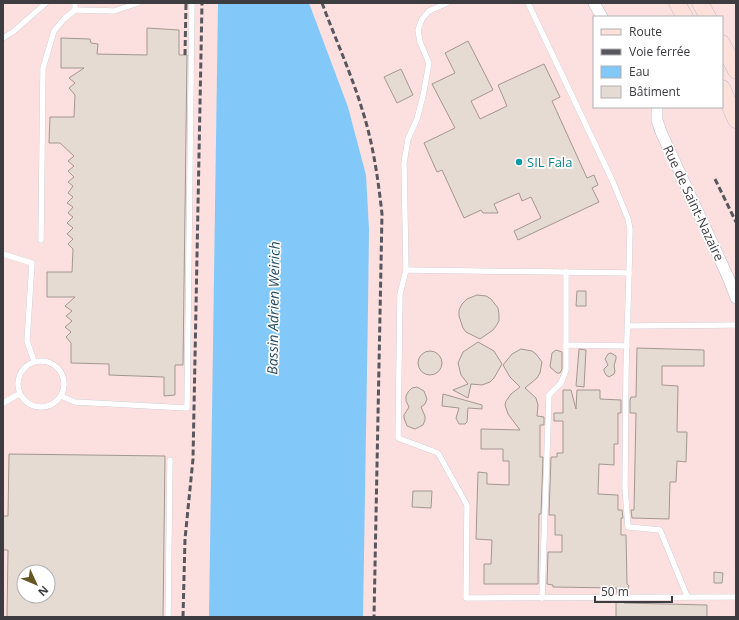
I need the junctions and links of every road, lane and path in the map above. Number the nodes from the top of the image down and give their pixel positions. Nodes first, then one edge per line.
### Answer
1 (46, 3) edge
2 (75, 3) edge
3 (138, 3) edge
4 (192, 3) edge
5 (447, 3) edge
6 (528, 3) edge
7 (594, 3) edge
8 (677, 3) edge
9 (700, 3) edge
10 (75, 10) junction
11 (601, 16) edge
12 (684, 16) edge
13 (707, 16) edge
14 (3, 38) edge
15 (723, 45) edge
16 (731, 62) edge
17 (724, 95) edge
18 (657, 108) edge
19 (736, 120) edge
20 (40, 240) dead end
21 (3, 254) edge
22 (406, 270) junction
23 (566, 272) junction
24 (629, 273) junction
25 (736, 298) edge
26 (736, 325) edge
27 (628, 326) junction
28 (566, 345) junction
29 (627, 346) junction
30 (34, 361) junction
31 (19, 394) junction
32 (61, 396) junction
33 (3, 403) edge
34 (170, 460) dead end
35 (688, 596) junction
36 (736, 597) edge
37 (542, 598) junction
38 (168, 617) edge

1 - 14 lane
2 - 10 lane
3 - 10 lane
4 - 32 lane
5 - 22 lane
6 - 24 lane
7 - 11 street
8 - 12 main road
9 - 13 main road
10 - 20 lane
15 - 16 main road
17 - 19 main road
18 - 25 street, Rue de Saint-Nazaire
21 - 30 lane
22 - 23 lane
22 - 37 lane
23 - 24 lane
23 - 28 lane
24 - 27 lane
26 - 27 lane
27 - 29 lane
28 - 29 lane
28 - 37 lane
29 - 35 lane
30 - 31 lane
30 - 32 lane
31 - 32 lane
31 - 33 lane
34 - 38 lane
35 - 36 lane
35 - 37 lane

